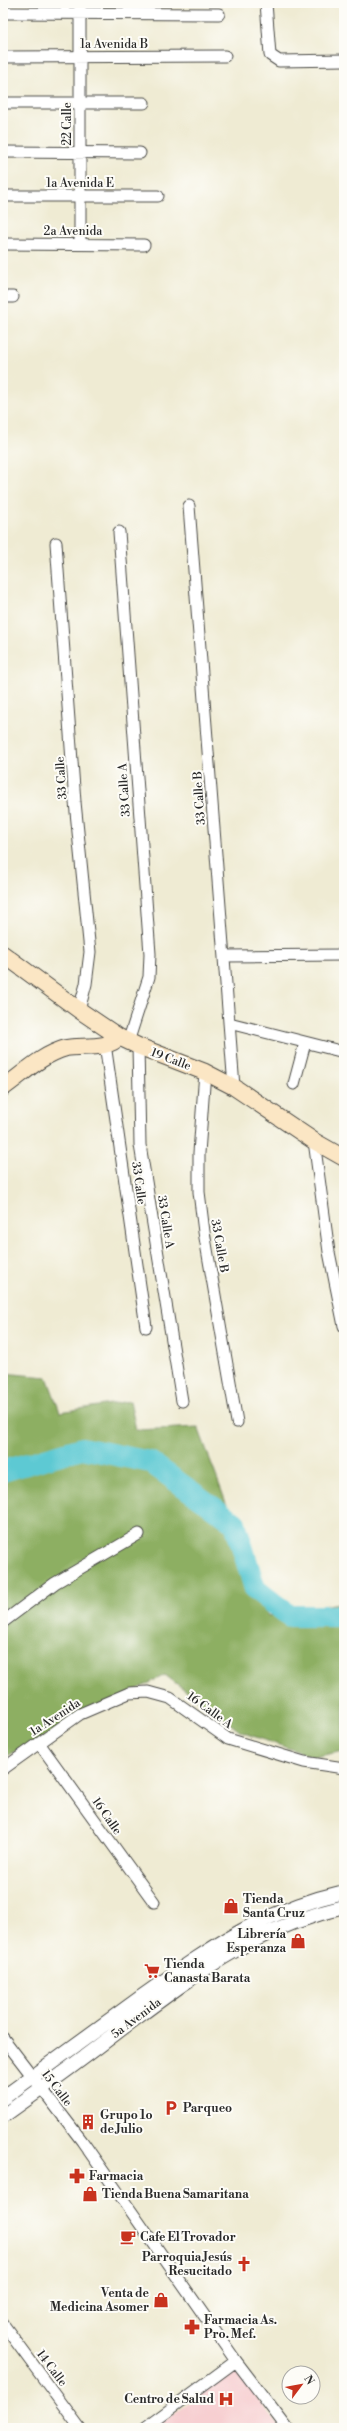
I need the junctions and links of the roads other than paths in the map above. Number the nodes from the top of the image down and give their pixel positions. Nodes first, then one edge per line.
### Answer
1 (266, 3) edge
2 (80, 8) edge
3 (3, 13) edge
4 (219, 14) dead end
5 (225, 56) dead end
6 (81, 57) junction
7 (3, 58) edge
8 (344, 60) edge
9 (3, 103) edge
10 (80, 103) junction
11 (144, 103) dead end
12 (3, 152) edge
13 (80, 152) junction
14 (140, 153) dead end
15 (3, 196) edge
16 (80, 196) junction
17 (158, 196) dead end
18 (3, 244) edge
19 (80, 244) junction
20 (144, 245) dead end
21 (189, 506) dead end
22 (119, 532) dead end
23 (56, 543) dead end
24 (3, 954) edge
25 (344, 955) edge
26 (224, 956) junction
27 (79, 1010) junction
28 (229, 1023) junction
29 (128, 1042) junction
30 (305, 1043) junction
31 (105, 1044) junction
32 (344, 1052) edge
33 (205, 1072) junction
34 (294, 1084) dead end
35 (234, 1087) junction
36 (3, 1088) edge
37 (314, 1141) junction
38 (344, 1158) edge
39 (344, 1326) edge
40 (146, 1327) dead end
41 (182, 1401) dead end
42 (237, 1422) dead end
43 (139, 1534) dead end
44 (3, 1622) edge
45 (148, 1692) joint
46 (39, 1743) junction
47 (344, 1768) edge
48 (3, 1769) edge
49 (344, 1892) edge
50 (154, 1902) dead end
51 (344, 1907) edge
52 (3, 2038) edge
53 (32, 2077) junction
54 (41, 2089) junction
55 (3, 2098) edge
56 (3, 2116) edge
57 (3, 2324) edge
58 (236, 2361) junction
59 (80, 2428) edge
60 (145, 2428) edge
61 (287, 2428) edge

1 - 8 street
2 - 3 street
2 - 4 street
2 - 6 street, 22 Calle
5 - 6 street, 1a Avenida B
6 - 7 street, 1a Avenida B
6 - 10 street, 22 Calle
9 - 10 street
10 - 11 street
10 - 13 street, 22 Calle
12 - 13 street
13 - 14 street
13 - 16 street, 22 Calle
15 - 16 street, 1a Avenida E
16 - 17 street, 1a Avenida E
16 - 19 street, 22 Calle
18 - 19 street, 2a Avenida
19 - 20 street, 2a Avenida
21 - 26 street, 33 Calle B
22 - 29 street, 33 Calle A
23 - 27 street, 33 Calle
24 - 27 main road, 19 Calle
25 - 26 street
26 - 28 street, 33 Calle B
27 - 29 main road, 19 Calle
28 - 30 street
28 - 35 street, 33 Calle B
29 - 31 main road
29 - 33 main road, 19 Calle
29 - 41 street, 33 Calle A
30 - 32 street
30 - 34 street
31 - 36 main road
31 - 40 street, 33 Calle
33 - 35 main road, 19 Calle
33 - 42 street, 33 Calle B
35 - 37 main road, 19 Calle
37 - 38 main road, 19 Calle
37 - 39 street
43 - 44 street
45 - 46 street, 1a Avenida
45 - 47 street, 16 Calle A
46 - 48 street, 1a Avenida
46 - 50 street, 16 Calle
49 - 53 street, 5a Avenida
51 - 54 street, 5a Avenida
52 - 53 street, 15 Calle
53 - 54 street, 15 Calle
53 - 55 street, 5a Avenida
54 - 56 street, 5a Avenida
54 - 58 street, 15 Calle
57 - 59 street, 14 Calle
58 - 60 street
58 - 61 street, 15 Calle

